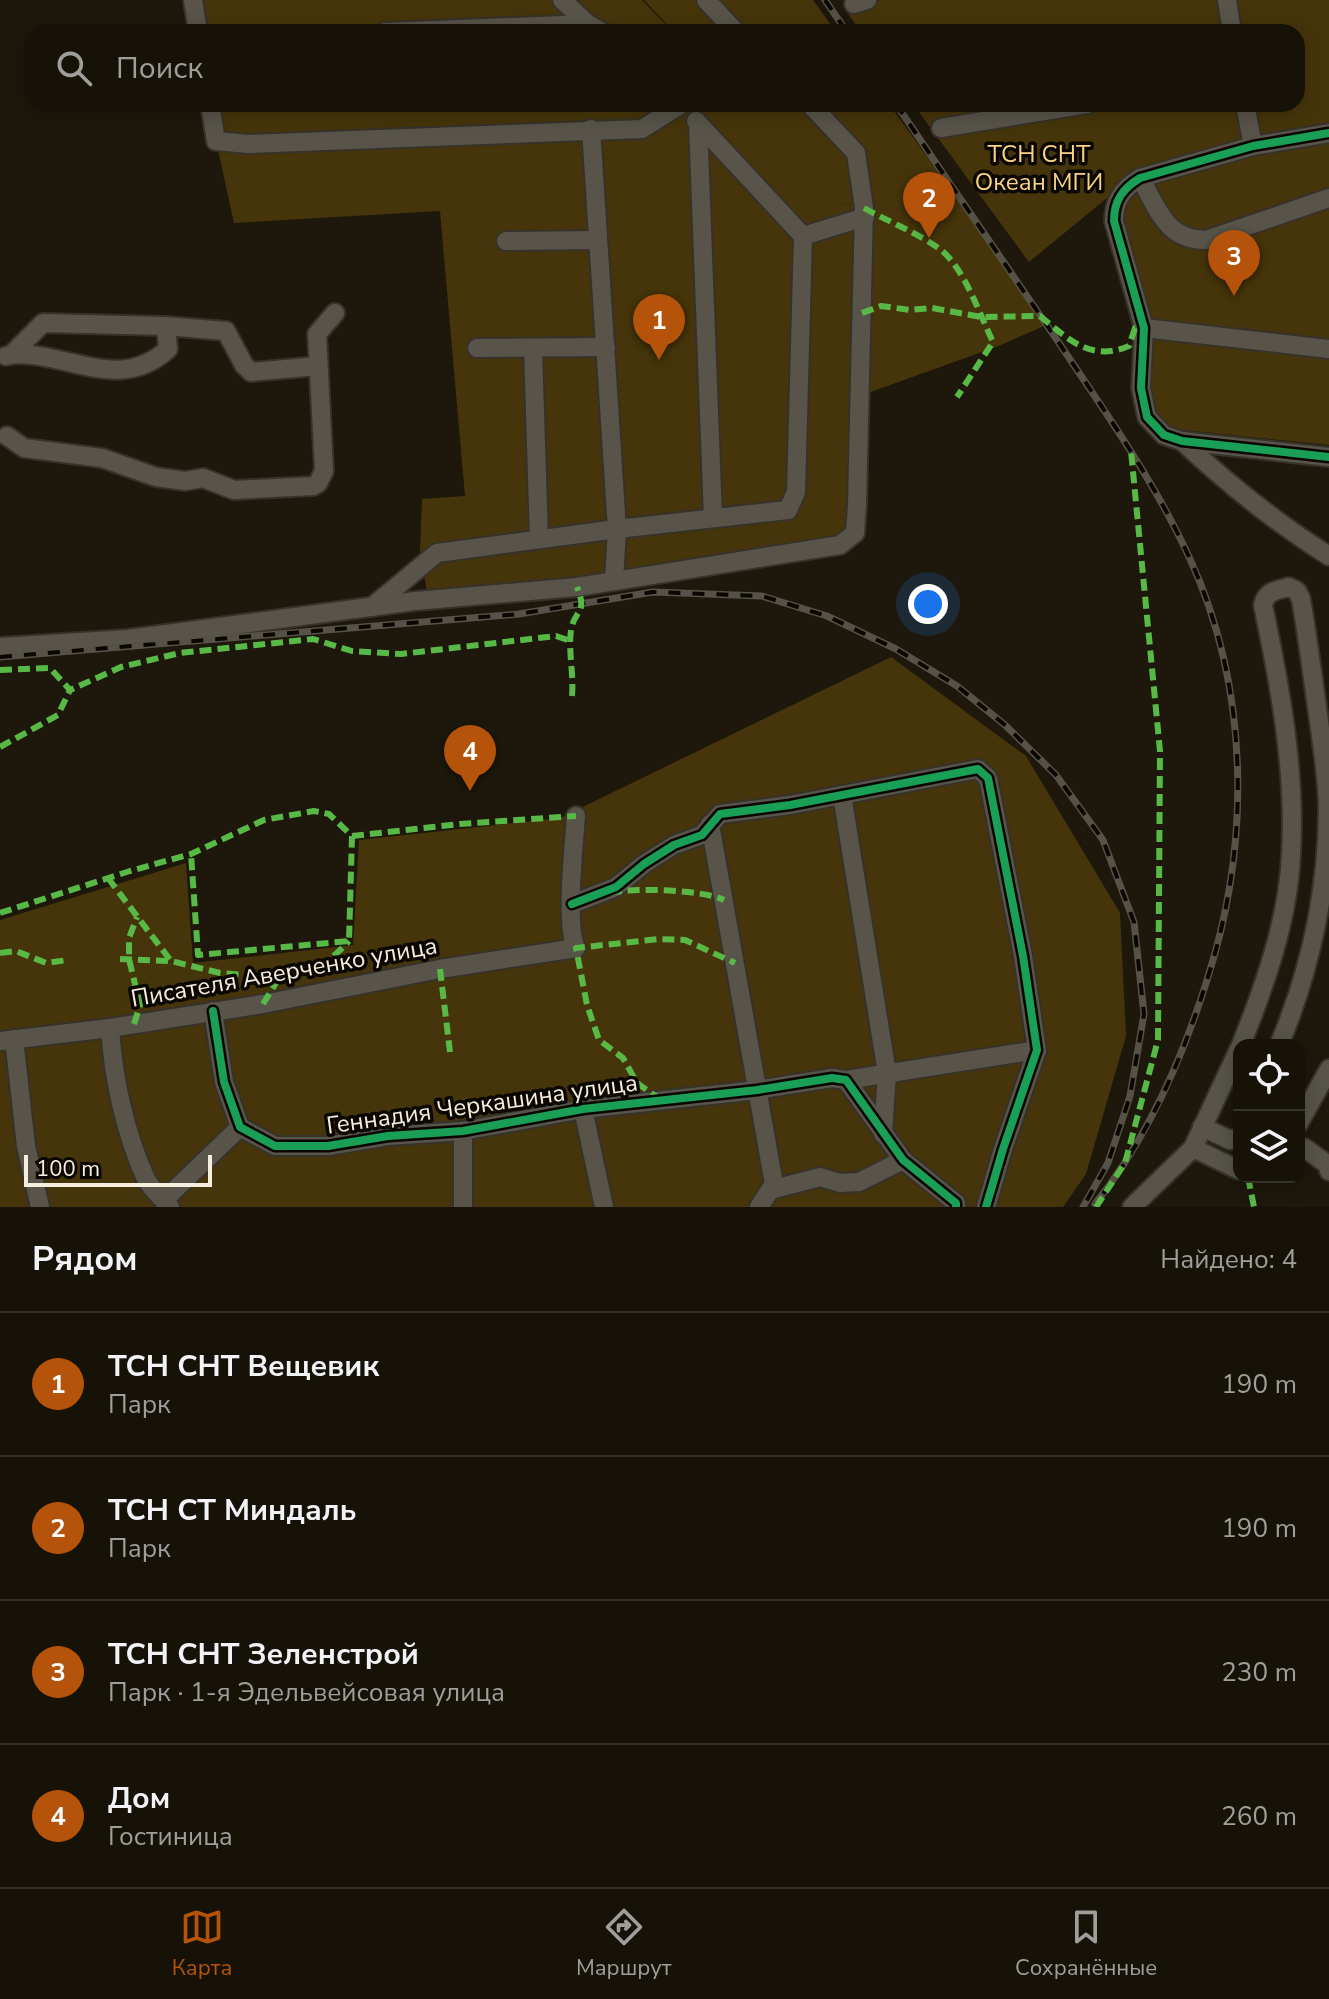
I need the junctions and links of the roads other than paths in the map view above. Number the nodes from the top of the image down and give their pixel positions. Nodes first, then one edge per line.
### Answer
1 (193, 0) edge
2 (562, 0) edge
3 (706, 0) edge
4 (1227, 0) edge
5 (197, 24) edge
6 (590, 24) edge
7 (728, 24) edge
8 (1231, 24) edge
9 (211, 112) edge
10 (668, 112) edge
11 (688, 112) edge
12 (818, 112) edge
13 (1038, 112) edge
14 (1247, 112) edge
15 (698, 123) junction
16 (941, 128) dead end
17 (591, 129) junction
18 (1329, 133) edge
19 (1253, 146) junction
20 (1140, 178) junction
21 (1329, 198) edge
22 (865, 217) junction
23 (803, 236) junction
24 (597, 240) junction
25 (506, 241) dead end
26 (335, 313) dead end
27 (166, 326) junction
28 (1144, 328) junction
29 (606, 347) junction
30 (477, 348) dead end
31 (533, 349) junction
32 (1329, 349) edge
33 (6, 356) edge
34 (318, 366) junction
35 (2, 435) edge
36 (1182, 441) junction
37 (1329, 457) edge
38 (713, 518) junction
39 (617, 529) junction
40 (539, 539) junction
41 (1329, 556) edge
42 (614, 580) junction
43 (372, 607) junction
44 (0, 647) edge
45 (842, 795) junction
46 (576, 816) dead end
47 (710, 824) junction
48 (572, 904) junction
49 (213, 1011) junction
50 (110, 1028) junction
51 (1243, 1039) edge
52 (1281, 1039) edge
53 (7, 1040) edge
54 (1037, 1050) junction
55 (1233, 1062) edge
56 (1329, 1069) edge
57 (887, 1073) junction
58 (846, 1080) junction
59 (757, 1090) junction
60 (583, 1109) junction
61 (1305, 1112) edge
62 (240, 1127) junction
63 (1202, 1127) junction
64 (463, 1131) junction
65 (883, 1134) junction
66 (1233, 1139) edge
67 (1193, 1148) junction
68 (1305, 1148) edge
69 (903, 1160) junction
70 (1233, 1167) edge
71 (1329, 1171) edge
72 (770, 1190) junction
73 (167, 1204) edge
74 (40, 1207) edge
75 (463, 1207) edge
76 (604, 1207) edge
77 (759, 1207) edge
78 (956, 1207) edge
79 (986, 1207) edge
80 (1132, 1207) edge

1 - 5 street
2 - 6 street
3 - 7 street
4 - 8 street
9 - 17 street
10 - 17 street
11 - 15 street
12 - 22 street
13 - 16 street
14 - 19 street
15 - 23 street
15 - 38 street
17 - 24 street
18 - 19 street
19 - 20 street
20 - 21 street
20 - 28 street
22 - 23 street
22 - 42 street
23 - 38 street
24 - 25 street
24 - 29 street
26 - 34 street
27 - 33 street
27 - 33 street
27 - 34 street
28 - 32 street
28 - 36 street
29 - 31 street
29 - 39 street
30 - 31 street
31 - 40 street
34 - 35 street
36 - 37 street
36 - 41 street
38 - 39 street
39 - 40 street
39 - 42 street
40 - 43 street
42 - 43 street
43 - 44 street
45 - 47 street
45 - 54 street
45 - 57 street
46 - 48 street
47 - 48 street
47 - 59 street
48 - 49 street, Писателя Аверченко улица
49 - 50 street, Писателя Аверченко улица
49 - 62 street
50 - 53 street, Писателя Аверченко улица
50 - 73 street
51 - 52 street
53 - 74 street
54 - 57 street, Геннадия Черкашина улица
54 - 79 street
55 - 63 street
56 - 61 street
57 - 58 street, Геннадия Черкашина улица
57 - 65 street
58 - 59 street, Геннадия Черкашина улица
58 - 65 street
59 - 60 street, Геннадия Черкашина улица
59 - 72 street
60 - 64 street, Геннадия Черкашина улица
60 - 76 street
62 - 64 street, Геннадия Черкашина улица
62 - 73 street
63 - 66 street
63 - 67 street
64 - 75 street
65 - 69 street
67 - 70 street
67 - 80 street
68 - 71 street
69 - 72 street
69 - 78 street
72 - 77 street

